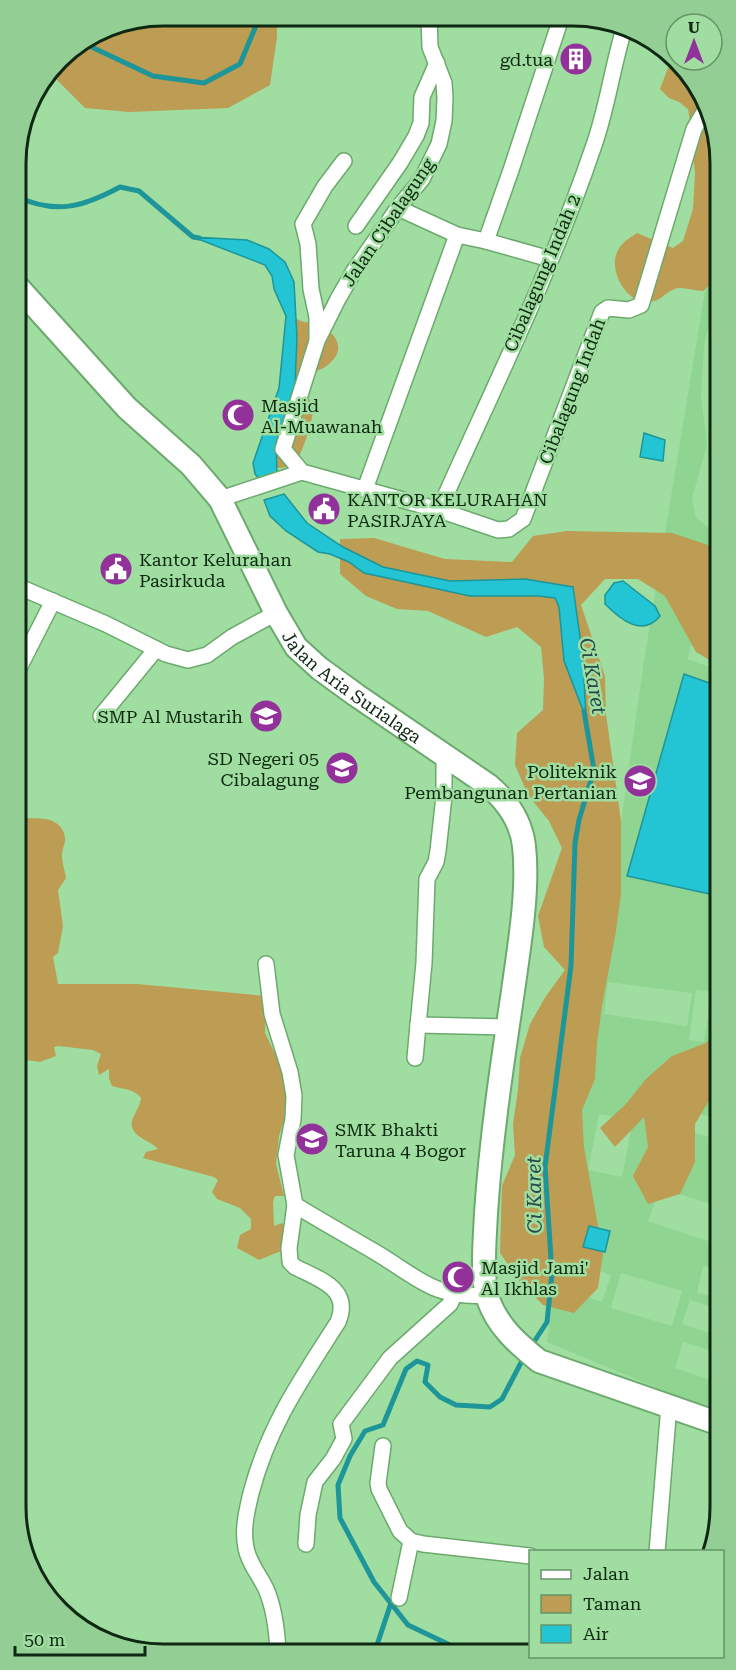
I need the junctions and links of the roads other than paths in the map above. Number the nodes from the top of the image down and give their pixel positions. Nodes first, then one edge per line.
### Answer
1 (429, 26) edge
2 (558, 26) edge
3 (622, 35) edge
4 (437, 63) junction
5 (702, 116) edge
6 (344, 160) dead end
7 (398, 208) junction
8 (356, 226) dead end
9 (457, 235) junction
10 (486, 241) junction
11 (550, 260) junction
12 (26, 296) edge
13 (317, 341) junction
14 (302, 472) junction
15 (365, 489) junction
16 (220, 500) junction
17 (439, 510) junction
18 (26, 590) edge
19 (53, 601) junction
20 (276, 613) junction
21 (156, 649) junction
22 (26, 654) edge
23 (102, 716) dead end
24 (444, 755) junction
25 (266, 964) dead end
26 (418, 1025) junction
27 (508, 1027) junction
28 (415, 1058) dead end
29 (295, 1205) junction
30 (454, 1295) junction
31 (487, 1295) junction
32 (669, 1405) junction
33 (710, 1420) edge
34 (383, 1446) dead end
35 (411, 1541) junction
36 (306, 1544) dead end
37 (657, 1550) edge
38 (529, 1556) edge
39 (399, 1598) dead end
40 (277, 1644) edge

1 - 4 street, Jalan Cibalagung
2 - 10 street
3 - 11 street, Cibalagung Indah 2
4 - 7 street, Jalan Cibalagung
4 - 8 street
5 - 17 street, Cibalagung Indah
6 - 13 street
7 - 9 street
7 - 13 street, Jalan Cibalagung
9 - 10 street
9 - 15 street
10 - 11 street
11 - 17 street, Cibalagung Indah 2
12 - 16 main road, Jalan Aria Surialaga
13 - 14 street, Jalan Cibalagung
14 - 15 street, Cibalagung Indah
14 - 16 street
15 - 17 street, Cibalagung Indah
16 - 20 main road, Jalan Aria Surialaga
18 - 19 street
19 - 21 street
19 - 22 street
20 - 21 street
20 - 24 main road, Jalan Aria Surialaga
21 - 23 street
24 - 26 street
24 - 27 main road, Jalan Aria Surialaga
25 - 29 street
26 - 27 street
26 - 28 street
27 - 31 main road, Jalan Aria Surialaga
29 - 30 street
29 - 40 street
30 - 31 street
30 - 36 street
31 - 32 main road, Jalan Aria Surialaga
32 - 33 main road, Jalan Aria Surialaga
32 - 37 street
34 - 35 street
35 - 38 street
35 - 39 street

